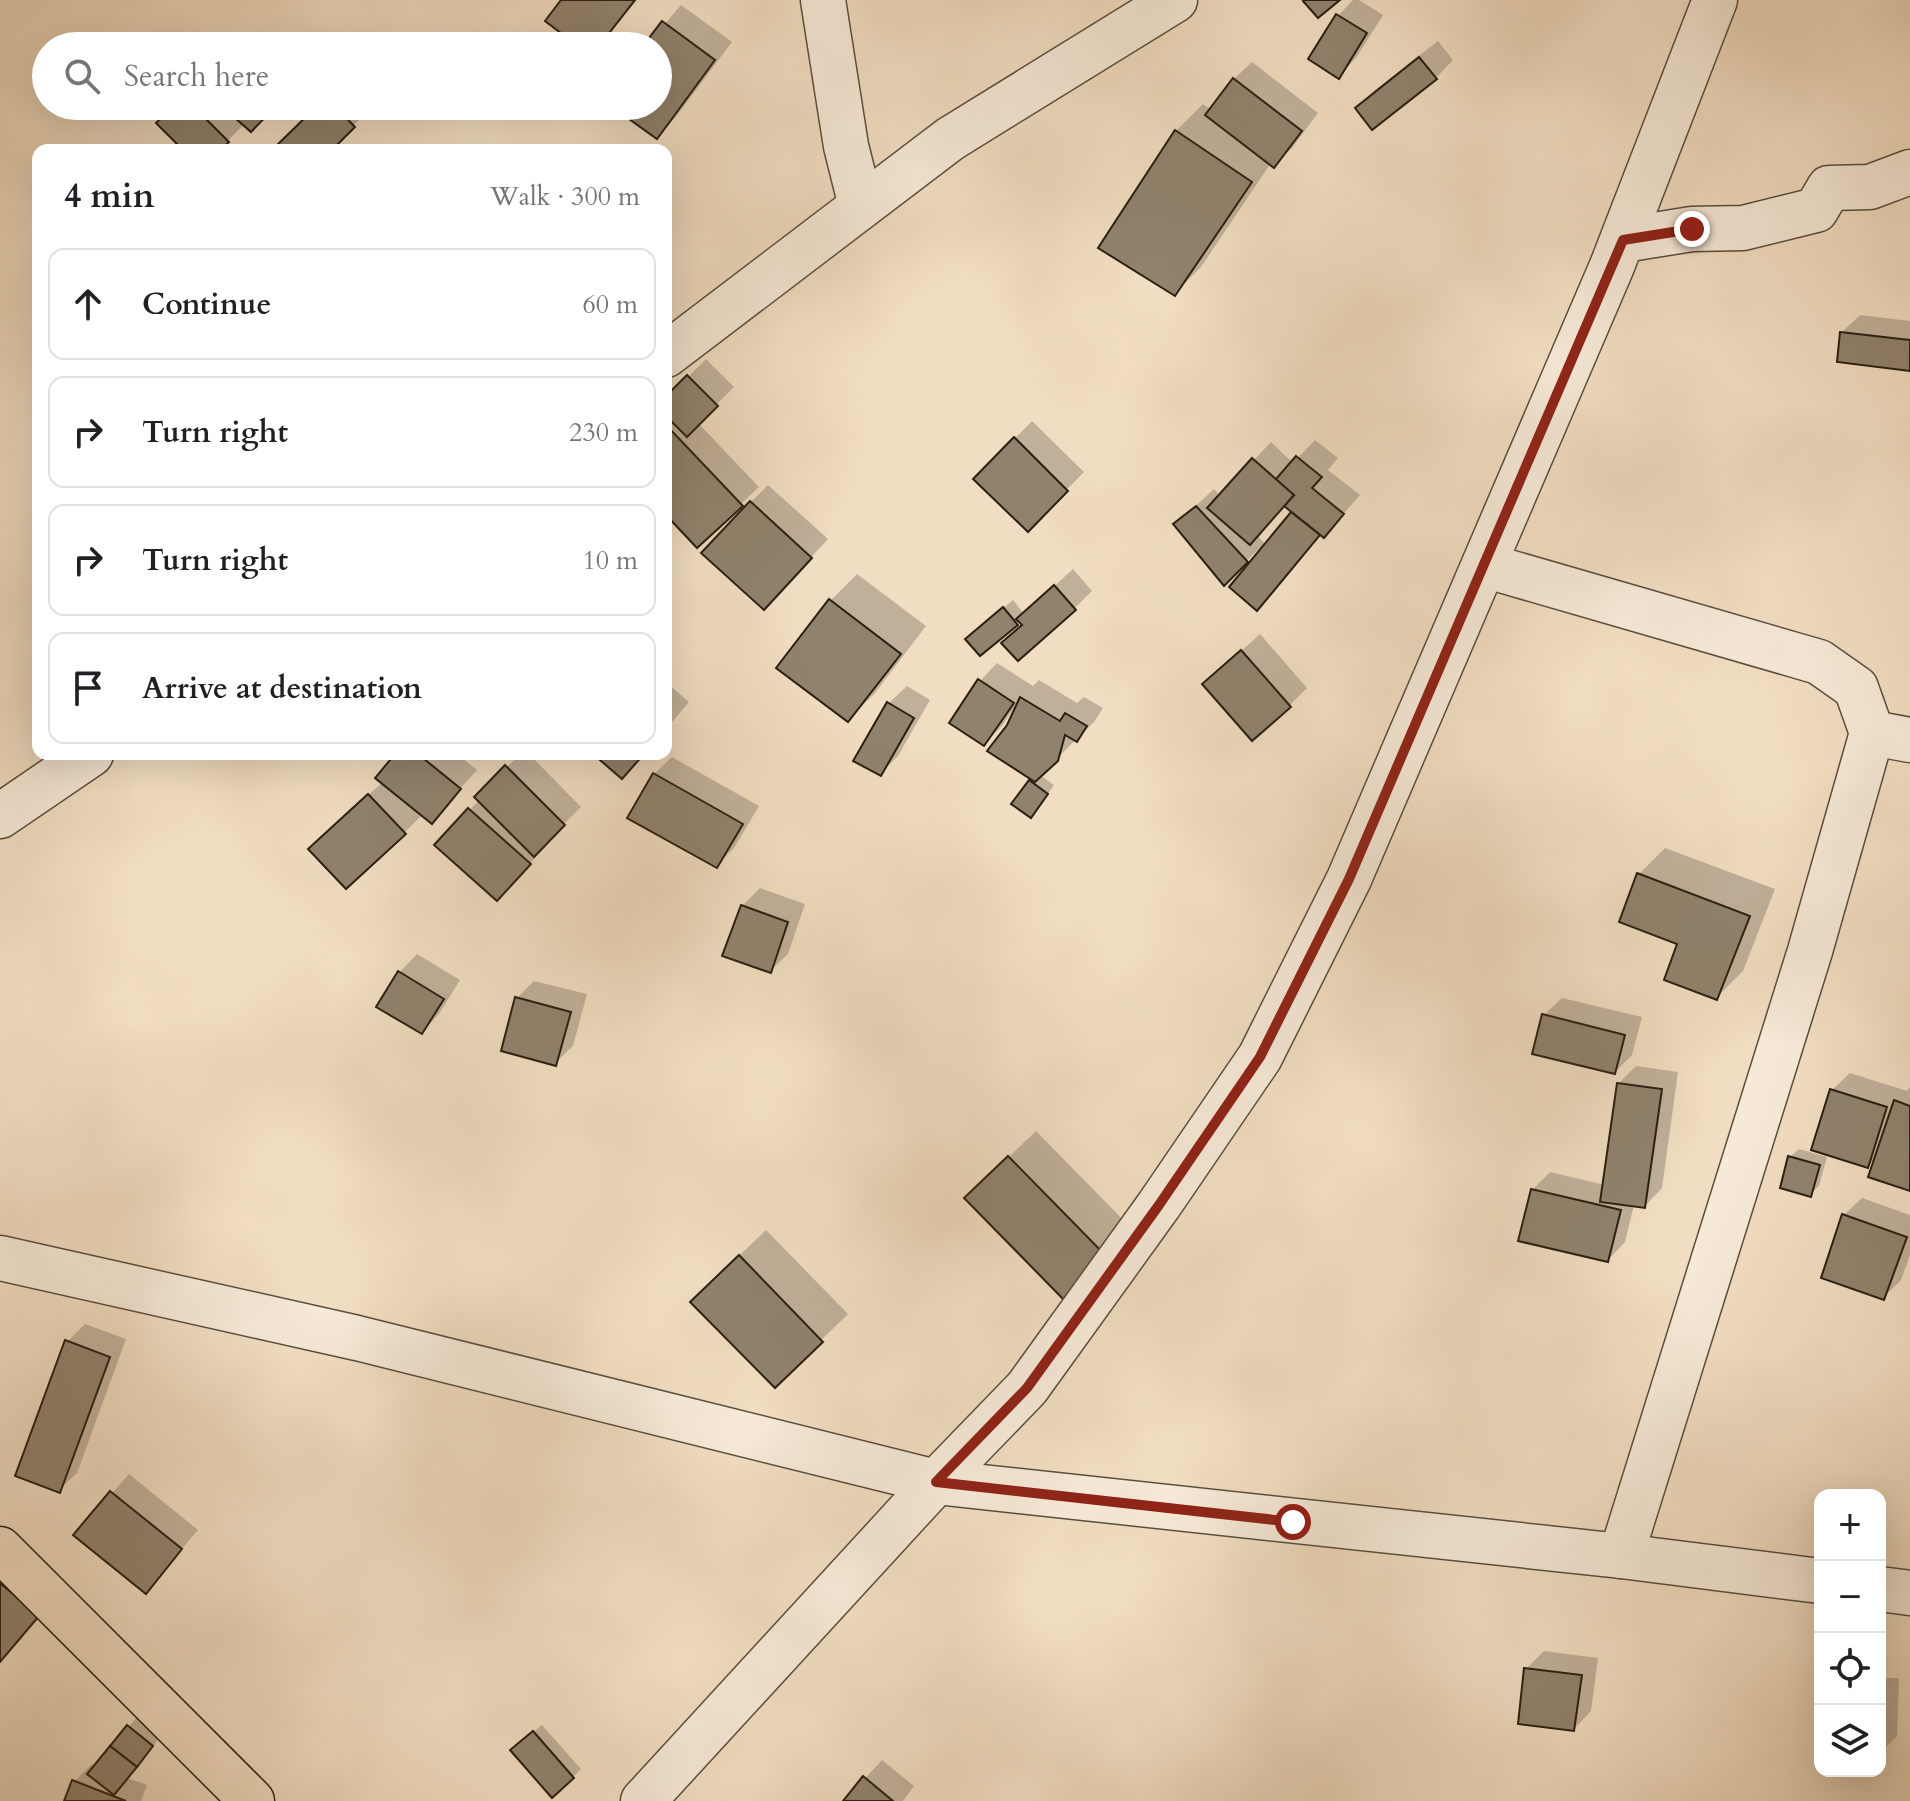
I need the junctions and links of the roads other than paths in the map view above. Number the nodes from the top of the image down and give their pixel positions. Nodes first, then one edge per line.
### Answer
1 (823, 0) edge
2 (1175, 0) edge
3 (1715, 0) edge
4 (1910, 172) edge
5 (861, 206) junction
6 (1623, 240) junction
7 (672, 350) edge
8 (1484, 565) junction
9 (1891, 736) edge
10 (82, 760) edge
11 (0, 816) edge
12 (0, 1258) edge
13 (936, 1482) junction
14 (0, 1549) edge
15 (1621, 1556) junction
16 (1814, 1580) edge
17 (1886, 1590) edge
18 (1910, 1593) edge
19 (252, 1801) edge
20 (643, 1801) edge

1 - 5 street
2 - 5 street
3 - 6 street
4 - 6 street
5 - 7 street
6 - 8 street
8 - 9 street
8 - 13 street
9 - 15 street
10 - 11 street
12 - 13 street
13 - 15 street
13 - 20 street
14 - 19 main road
15 - 16 street
17 - 18 street

